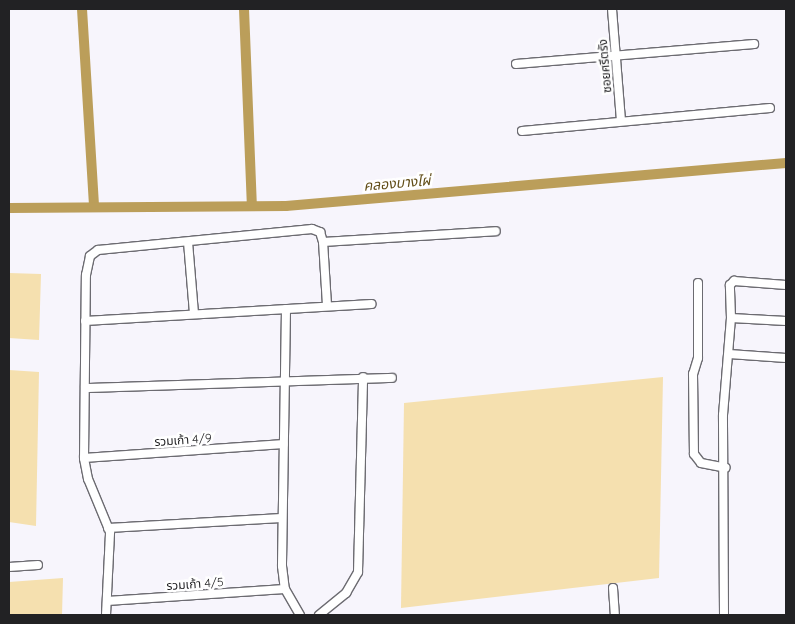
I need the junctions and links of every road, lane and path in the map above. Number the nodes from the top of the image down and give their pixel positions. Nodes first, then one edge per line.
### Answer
1 (612, 9) edge
2 (754, 44) dead end
3 (616, 54) junction
4 (516, 64) dead end
5 (770, 108) dead end
6 (621, 121) junction
7 (522, 131) dead end
8 (496, 231) dead end
9 (188, 242) junction
10 (323, 242) junction
11 (698, 283) dead end
12 (786, 285) edge
13 (371, 304) dead end
14 (327, 305) junction
15 (286, 309) junction
16 (194, 313) junction
17 (731, 318) junction
18 (85, 321) junction
19 (786, 322) edge
20 (729, 354) junction
21 (786, 358) edge
22 (363, 377) junction
23 (392, 378) dead end
24 (286, 379) junction
25 (85, 388) junction
26 (284, 444) junction
27 (84, 458) junction
28 (726, 468) junction
29 (282, 518) junction
30 (108, 528) junction
31 (38, 565) dead end
32 (9, 566) edge
33 (613, 588) dead end
34 (285, 589) junction
35 (107, 600) junction
36 (106, 615) edge
37 (300, 615) edge
38 (319, 615) edge
39 (615, 615) edge
40 (724, 615) edge

1 - 3 street, ซอยศรีตรัง
2 - 3 street
3 - 4 street
3 - 6 street, ซอยศรีตรัง
5 - 6 street
6 - 7 street
8 - 10 street
9 - 10 street
9 - 16 street
9 - 18 street
10 - 14 street
11 - 28 street
12 - 17 street
13 - 14 street
14 - 15 street
15 - 16 street
15 - 24 street
16 - 18 street
17 - 19 street
17 - 20 street
18 - 25 street
20 - 21 street
20 - 28 street
22 - 23 street
22 - 24 street
22 - 38 street
24 - 25 street
24 - 26 street
25 - 27 street
26 - 27 street, รวมเก้า 4/9
26 - 29 street
27 - 30 street
28 - 40 street
29 - 30 street
29 - 34 street
30 - 35 street
31 - 32 street
33 - 39 street
34 - 35 street, รวมเก้า 4/5
34 - 37 street
35 - 36 street

